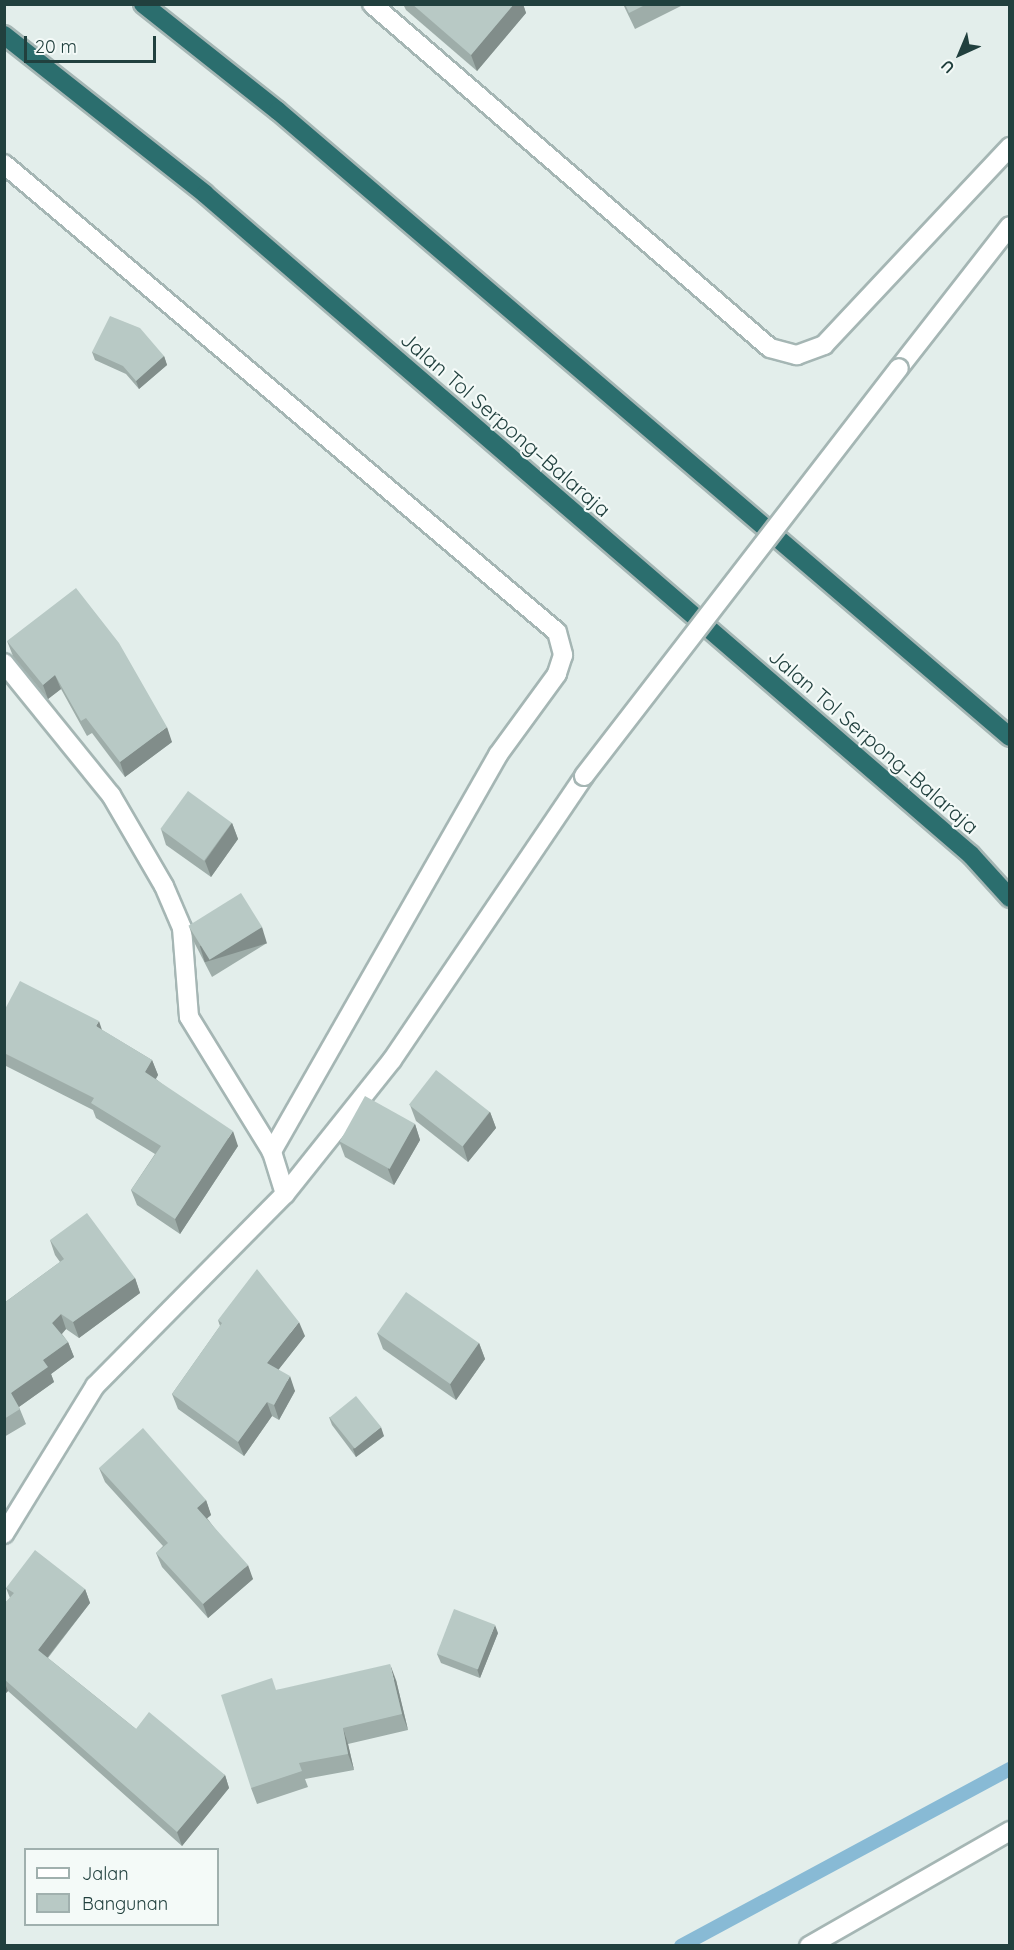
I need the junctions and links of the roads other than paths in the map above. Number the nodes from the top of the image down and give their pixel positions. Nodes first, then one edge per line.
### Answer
1 (143, 4) edge
2 (372, 4) edge
3 (4, 35) edge
4 (1010, 147) edge
5 (4, 164) edge
6 (1010, 226) edge
7 (4, 663) edge
8 (1010, 737) edge
9 (1010, 898) edge
10 (272, 1152) junction
11 (285, 1194) junction
12 (4, 1534) edge
13 (1010, 1831) edge
14 (809, 1946) edge

1 - 8 highway
2 - 4 street
3 - 9 highway, Jalan Tol Serpong–Balaraja
5 - 10 street
6 - 11 street, bridge
7 - 10 street
10 - 11 street
11 - 12 street
13 - 14 street

